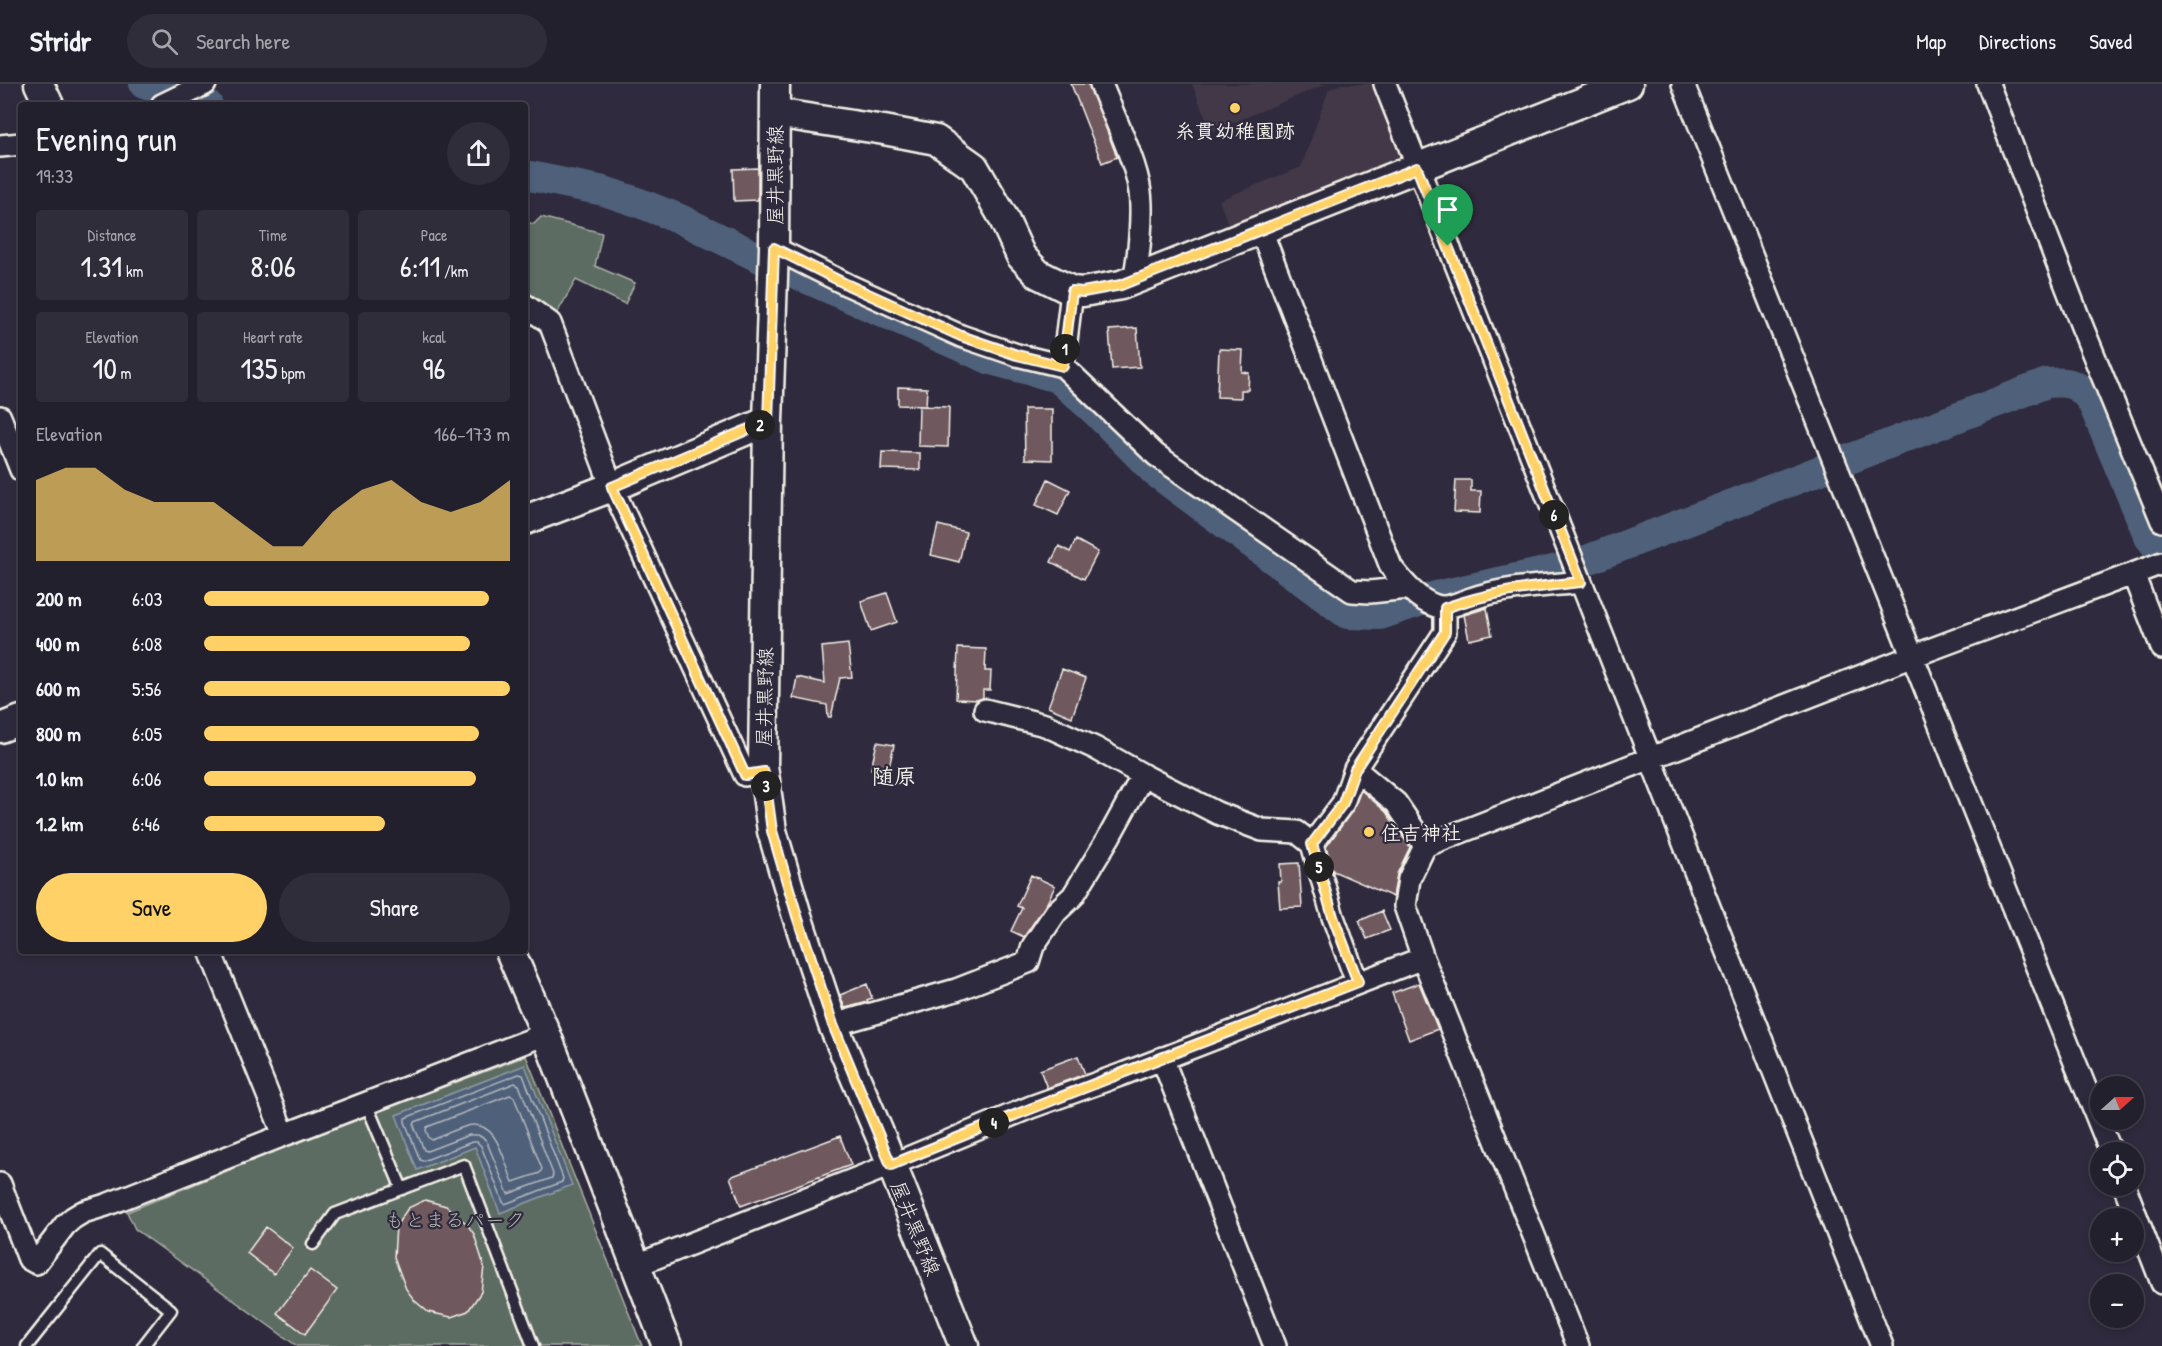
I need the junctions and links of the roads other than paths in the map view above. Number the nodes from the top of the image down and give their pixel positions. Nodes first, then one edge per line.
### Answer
1 (39, 84) edge
2 (205, 84) edge
3 (775, 84) edge
4 (1101, 84) edge
5 (1385, 84) edge
6 (1628, 84) edge
7 (1683, 84) edge
8 (1989, 84) edge
9 (48, 102) edge
10 (168, 102) edge
11 (775, 113) junction
12 (18, 144) edge
13 (0, 146) edge
14 (1417, 168) junction
15 (1261, 230) junction
16 (774, 248) junction
17 (1134, 279) junction
18 (1072, 291) junction
19 (528, 307) edge
20 (1063, 366) junction
21 (0, 417) edge
22 (768, 421) junction
23 (18, 463) edge
24 (612, 487) junction
25 (528, 519) edge
26 (2162, 521) edge
27 (2162, 563) edge
28 (2133, 574) junction
29 (1581, 582) junction
30 (1408, 588) junction
31 (1445, 608) junction
32 (2162, 648) edge
33 (1913, 656) junction
34 (985, 710) dead end
35 (18, 721) edge
36 (0, 728) edge
37 (1651, 758) junction
38 (1355, 769) junction
39 (764, 772) junction
40 (1143, 775) junction
41 (1312, 844) junction
42 (1425, 846) junction
43 (211, 954) edge
44 (511, 954) edge
45 (1423, 958) junction
46 (1358, 982) junction
47 (833, 1025) junction
48 (546, 1034) junction
49 (1162, 1058) junction
50 (366, 1103) junction
51 (284, 1135) junction
52 (2107, 1142) edge
53 (891, 1165) junction
54 (0, 1184) edge
55 (402, 1189) junction
56 (2128, 1196) edge
57 (313, 1244) dead end
58 (637, 1265) junction
59 (2162, 1282) edge
60 (27, 1346) edge
61 (143, 1346) edge
62 (533, 1346) edge
63 (667, 1346) edge
64 (964, 1346) edge
65 (1275, 1346) edge
66 (1578, 1346) edge
67 (1882, 1346) edge

1 - 9 street
2 - 10 street
3 - 11 street, 屋井黒野線
4 - 17 street
5 - 14 street
6 - 14 street
7 - 33 street
8 - 26 street
11 - 16 street, 屋井黒野線
11 - 18 street
12 - 13 street
14 - 15 street
14 - 29 street
15 - 17 street
15 - 30 street
16 - 20 street
16 - 22 street, 屋井黒野線
17 - 18 street
18 - 20 street
19 - 24 street
20 - 30 street
21 - 23 street
22 - 24 street
22 - 39 street, 屋井黒野線
24 - 25 street
24 - 39 street
27 - 28 street
28 - 32 street
28 - 33 street
29 - 31 street
29 - 37 street
30 - 31 street
31 - 38 street
33 - 37 street
33 - 52 street
34 - 40 street
35 - 36 street
37 - 42 street
37 - 67 street
38 - 41 street
38 - 42 street
39 - 47 street, 屋井黒野線
40 - 41 street
40 - 47 street
41 - 46 street
42 - 45 street
43 - 51 street
44 - 48 street
45 - 46 street
45 - 66 street
46 - 49 street
47 - 53 street, 屋井黒野線
48 - 50 street
48 - 58 street
49 - 53 street
49 - 65 street
50 - 51 street
50 - 55 lane
51 - 54 street
53 - 58 street
53 - 64 street, 屋井黒野線
55 - 57 lane
55 - 62 lane
56 - 59 street
58 - 63 street
60 - 61 lane

